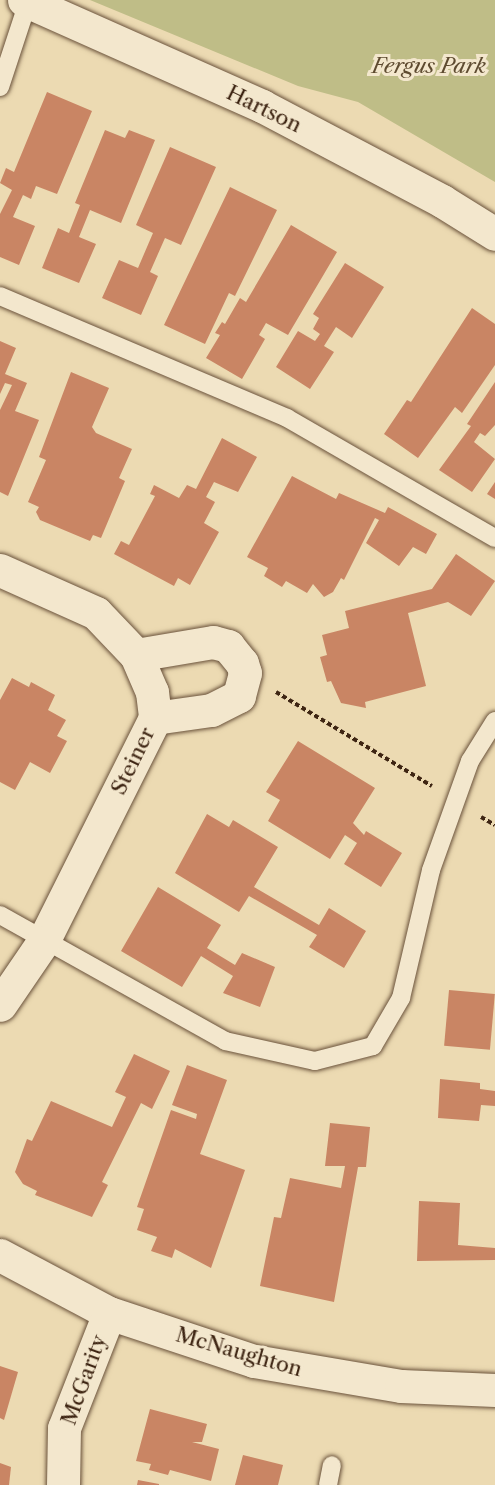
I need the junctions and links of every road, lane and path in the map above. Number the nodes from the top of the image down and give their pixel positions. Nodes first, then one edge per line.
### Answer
1 (26, 1) edge
2 (0, 87) edge
3 (495, 234) edge
4 (0, 296) edge
5 (495, 538) edge
6 (0, 570) edge
7 (136, 655) junction
8 (245, 673) junction
9 (154, 718) junction
10 (495, 721) edge
11 (456, 801) junction
12 (495, 825) edge
13 (0, 915) edge
14 (43, 942) junction
15 (0, 1005) edge
16 (0, 1255) edge
17 (109, 1312) junction
18 (495, 1390) edge
19 (332, 1465) dead end
20 (63, 1485) edge
21 (328, 1485) edge

1 - 2 lane
1 - 3 street, Hartson
4 - 5 lane
6 - 7 street, Steiner
7 - 8 street
7 - 9 street, Steiner
8 - 9 street
8 - 11 path
9 - 14 street, Steiner
10 - 11 lane
11 - 12 path
11 - 14 lane
13 - 14 lane
14 - 15 street, Steiner
16 - 17 street, McNaughton
17 - 18 street, McNaughton
17 - 20 street, McGarity
19 - 21 lane

